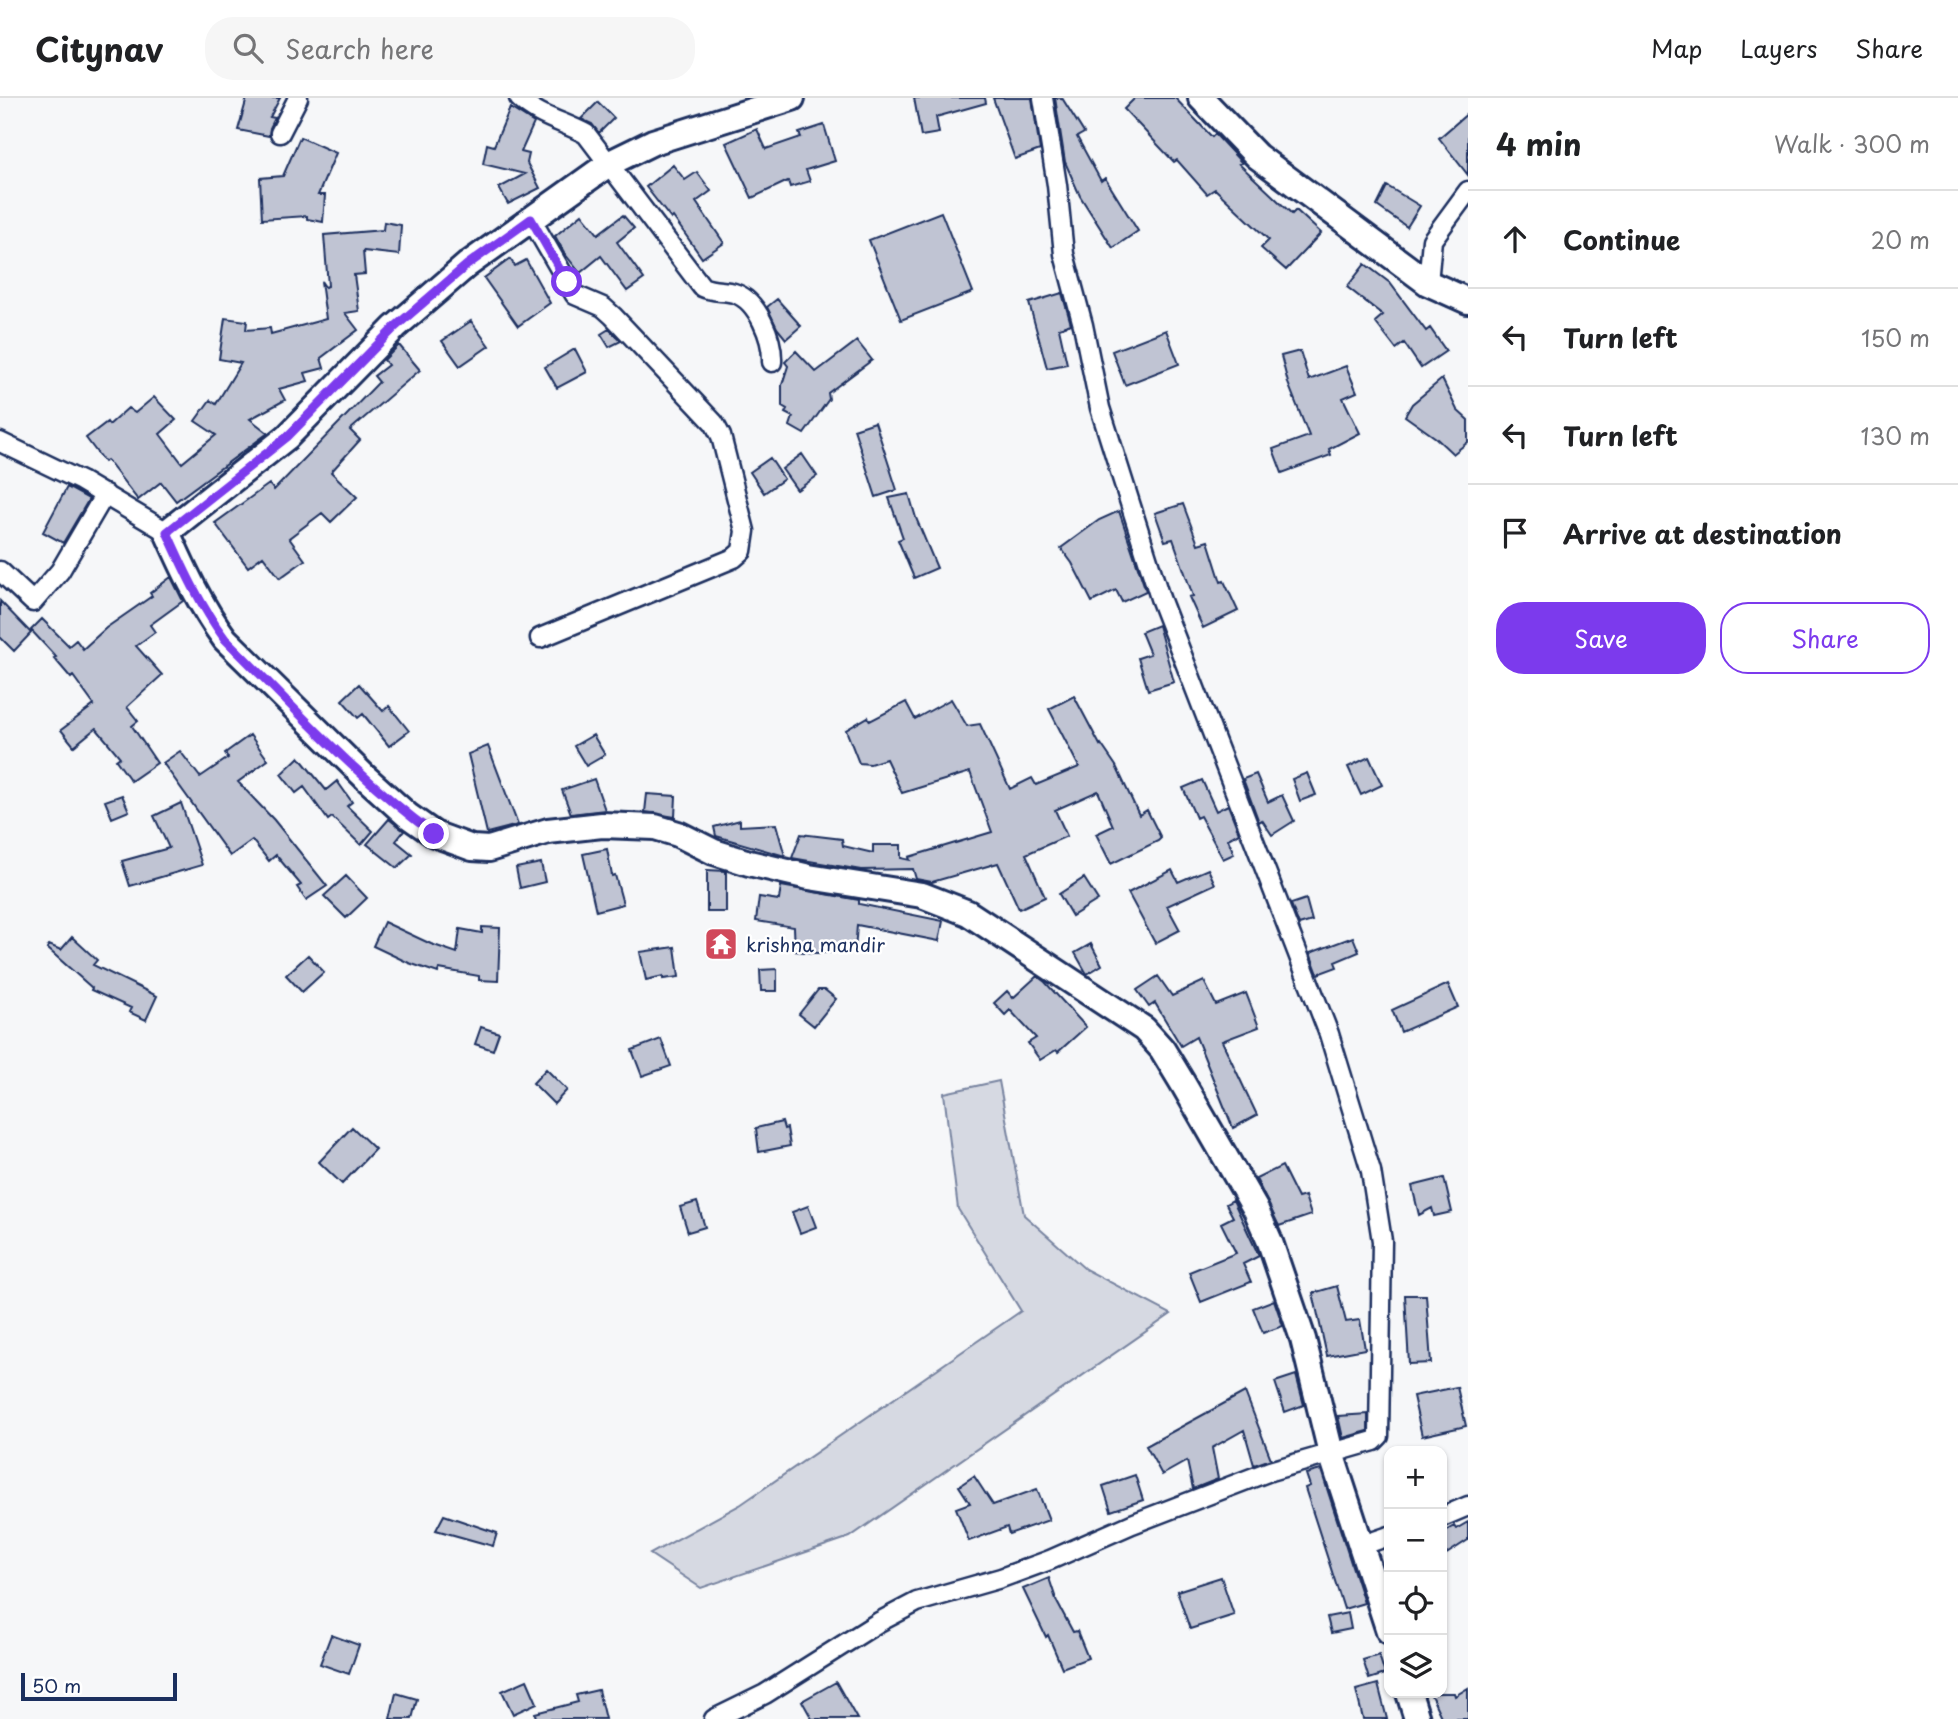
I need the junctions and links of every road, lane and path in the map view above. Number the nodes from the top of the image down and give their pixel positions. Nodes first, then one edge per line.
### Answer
1 (298, 98) edge
2 (519, 98) edge
3 (792, 98) edge
4 (1043, 98) edge
5 (1201, 98) edge
6 (280, 133) dead end
7 (610, 163) junction
8 (1468, 191) edge
9 (531, 219) junction
10 (1427, 283) junction
11 (1468, 301) edge
12 (772, 362) dead end
13 (0, 442) edge
14 (105, 494) junction
15 (167, 532) junction
16 (0, 571) edge
17 (540, 638) dead end
18 (1331, 1453) junction
19 (1468, 1506) edge
20 (1447, 1515) edge
21 (1384, 1538) edge
22 (1360, 1546) junction
23 (1384, 1616) edge
24 (1411, 1698) edge
25 (714, 1719) edge
26 (1417, 1719) edge

1 - 6 street
2 - 7 street
3 - 7 street
4 - 18 street
5 - 10 street
7 - 9 street
7 - 12 street
8 - 10 street
9 - 15 street
9 - 17 street
10 - 11 street
13 - 14 street
14 - 15 street
14 - 16 street
15 - 18 street
18 - 22 street
18 - 25 street
19 - 20 street
21 - 22 street
22 - 23 street
24 - 26 street

